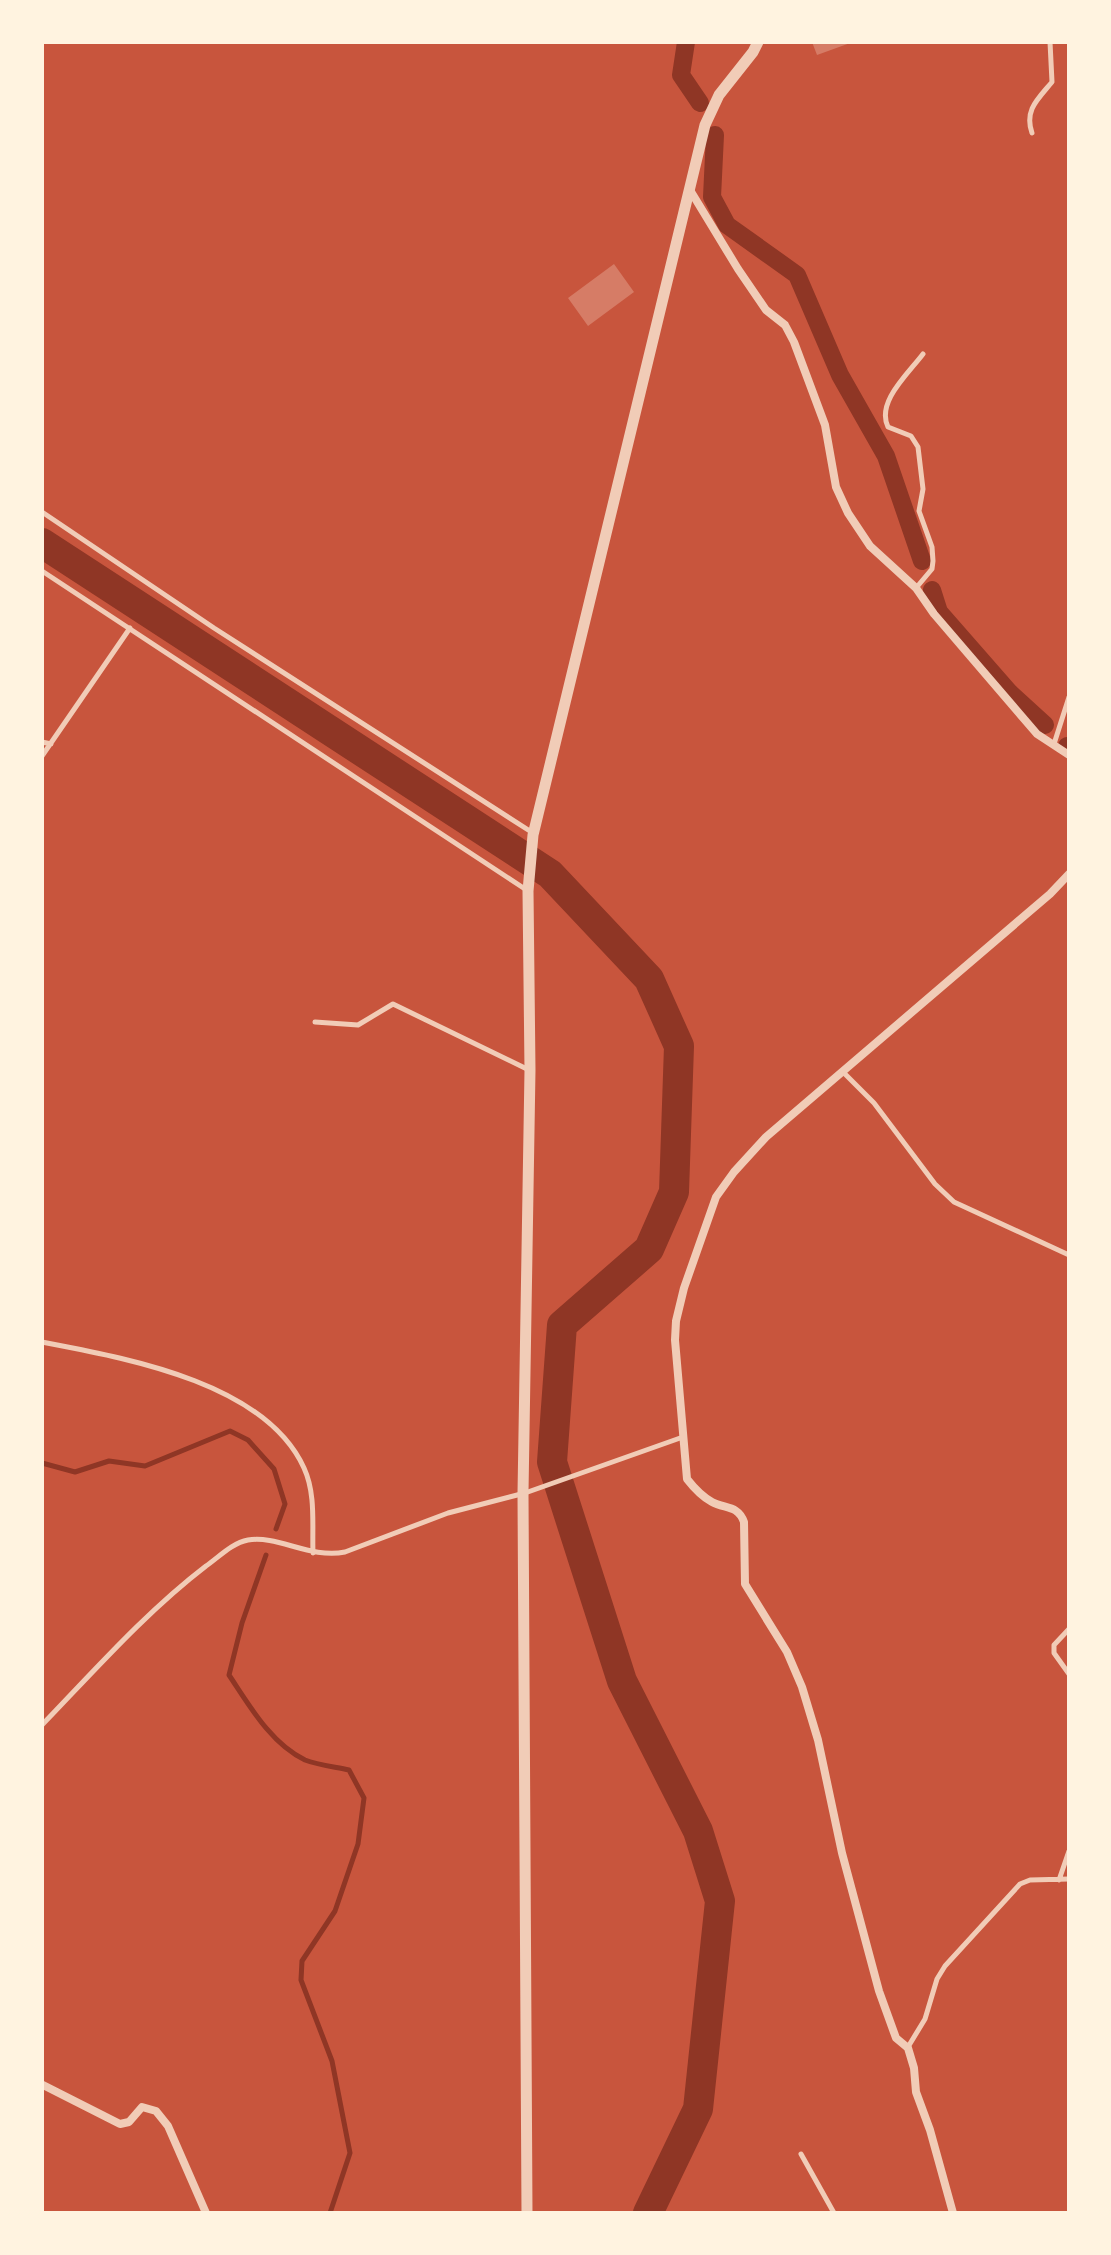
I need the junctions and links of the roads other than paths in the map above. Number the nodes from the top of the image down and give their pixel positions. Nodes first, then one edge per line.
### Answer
1 (758, 42) edge
2 (1050, 42) edge
3 (1032, 133) dead end
4 (690, 190) junction
5 (923, 354) dead end
6 (42, 512) edge
7 (42, 571) edge
8 (916, 588) junction
9 (130, 628) junction
10 (1069, 697) edge
11 (42, 742) edge
12 (51, 744) junction
13 (1053, 745) junction
14 (1069, 755) edge
15 (42, 756) edge
16 (533, 834) junction
17 (1069, 874) edge
18 (528, 890) junction
19 (315, 1022) dead end
20 (530, 1070) junction
21 (844, 1073) junction
22 (1069, 1255) edge
23 (42, 1342) edge
24 (683, 1437) junction
25 (524, 1493) junction
26 (313, 1553) junction
27 (1069, 1629) edge
28 (1069, 1674) edge
29 (42, 1725) edge
30 (1069, 1851) edge
31 (1069, 1879) edge
32 (1059, 1880) junction
33 (908, 2048) junction
34 (43, 2085) edge
35 (801, 2154) dead end
36 (206, 2213) edge
37 (527, 2213) edge
38 (834, 2213) edge
39 (953, 2213) edge

1 - 4 street
2 - 3 lane
4 - 8 street
4 - 16 street
5 - 8 lane
6 - 16 lane
7 - 9 lane
8 - 13 street
9 - 12 lane
9 - 18 lane
10 - 13 lane
11 - 12 lane
12 - 15 lane
13 - 14 street
16 - 18 street
17 - 21 street
18 - 20 street
19 - 20 lane
20 - 25 street
21 - 22 lane
21 - 24 street
23 - 26 lane
24 - 25 lane
24 - 33 street
25 - 26 lane
25 - 37 street
26 - 29 lane
27 - 28 lane
30 - 32 lane
31 - 32 lane
32 - 33 lane
33 - 39 street
34 - 36 street
35 - 38 lane

